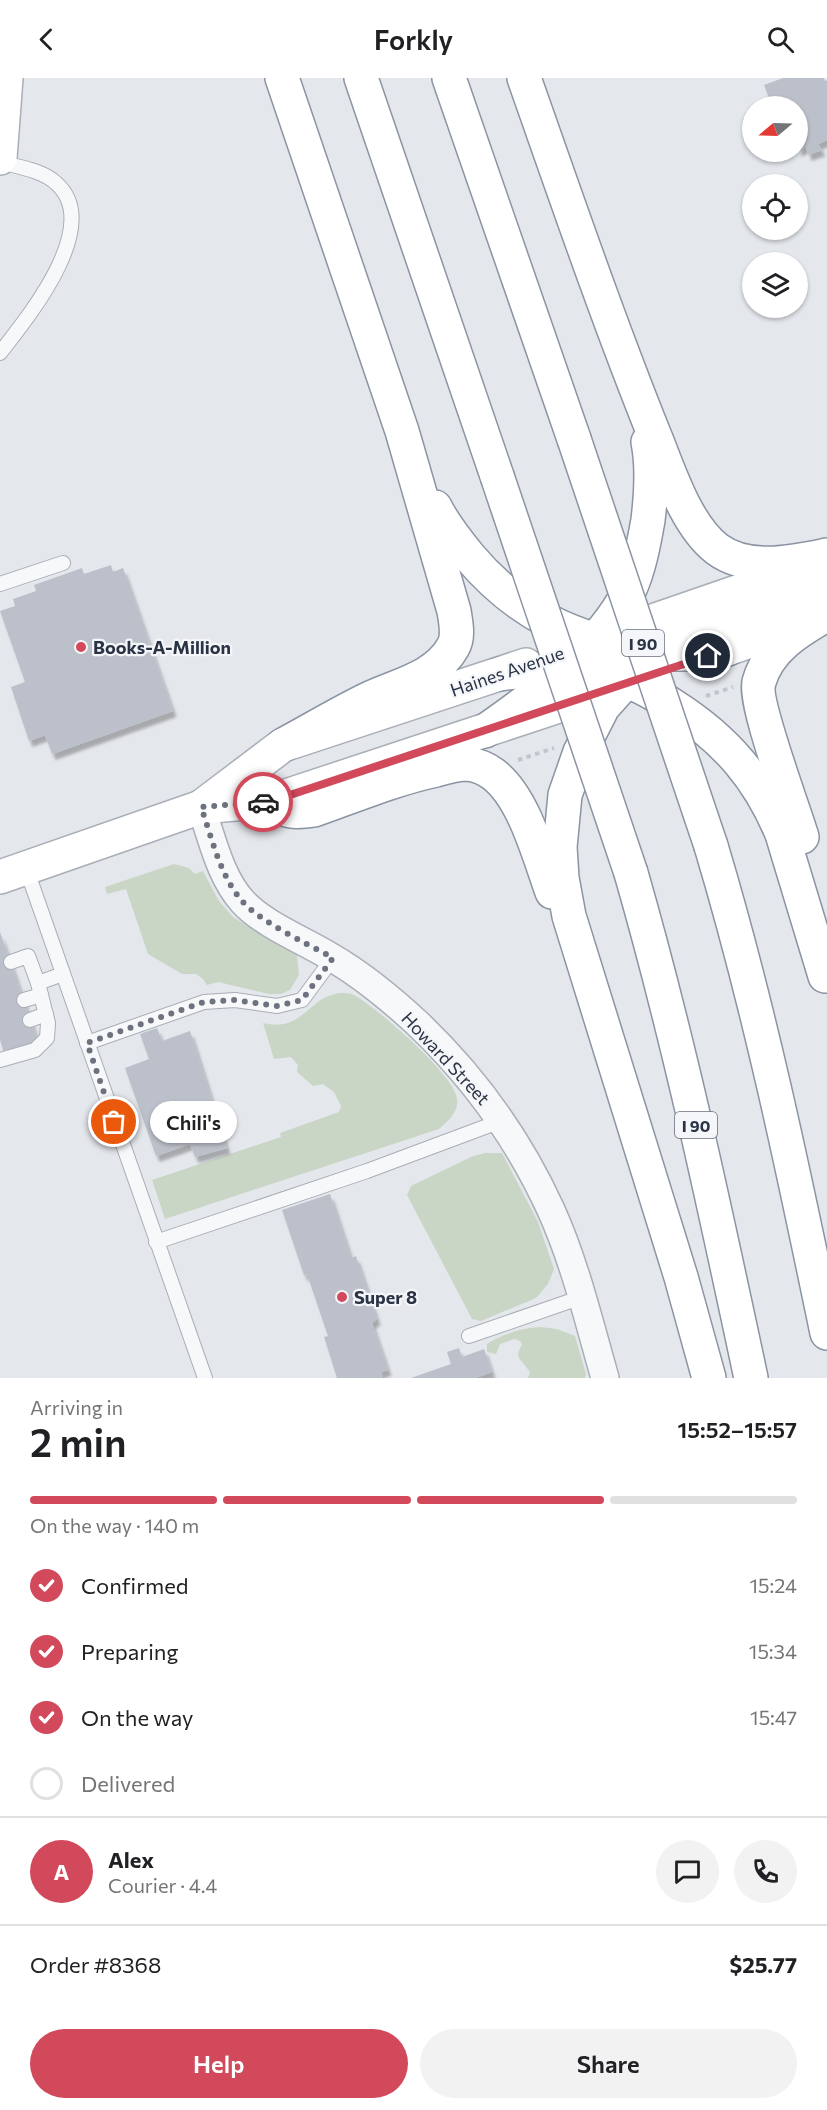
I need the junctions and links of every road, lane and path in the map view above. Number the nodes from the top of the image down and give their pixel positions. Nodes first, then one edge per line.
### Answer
1 (6, 78) edge
2 (282, 78) edge
3 (361, 78) edge
4 (449, 78) edge
5 (524, 78) edge
6 (0, 160) edge
7 (0, 353) edge
8 (633, 382) junction
9 (402, 431) junction
10 (827, 555) edge
11 (827, 561) edge
12 (63, 563) dead end
13 (0, 584) edge
14 (827, 604) edge
15 (594, 641) junction
16 (728, 649) junction
17 (658, 651) junction
18 (563, 669) junction
19 (500, 675) junction
20 (626, 682) junction
21 (485, 731) junction
22 (283, 745) junction
23 (272, 801) junction
24 (201, 807) junction
25 (13, 872) edge
26 (333, 958) junction
27 (11, 962) dead end
28 (63, 974) junction
29 (826, 981) edge
30 (39, 989) junction
31 (24, 1000) dead end
32 (46, 1014) junction
33 (30, 1020) dead end
34 (606, 1040) junction
35 (87, 1043) junction
36 (0, 1060) edge
37 (501, 1121) junction
38 (156, 1242) junction
39 (582, 1298) junction
40 (827, 1333) edge
41 (469, 1336) dead end
42 (205, 1378) edge
43 (606, 1378) edge
44 (709, 1378) edge
45 (751, 1378) edge

1 - 6 main road
2 - 9 main road
3 - 45 main road, I 90, bridge
4 - 40 main road, I 90, bridge
5 - 8 main road
6 - 7 lane
8 - 10 main road
8 - 15 main road
9 - 15 main road
9 - 22 main road
11 - 15 main road, Haines Avenue
12 - 13 lane
14 - 16 main road, Haines Avenue
14 - 17 main road
14 - 29 main road
15 - 17 main road
15 - 18 main road
15 - 19 main road, Haines Avenue
16 - 17 main road
16 - 20 main road, Haines Avenue
17 - 20 main road
18 - 19 main road
18 - 20 main road
18 - 21 main road
19 - 22 main road, Haines Avenue
20 - 21 main road, Haines Avenue
20 - 29 main road
20 - 34 main road
21 - 23 main road, Haines Avenue
22 - 24 main road, Haines Avenue
23 - 24 main road, Haines Avenue
23 - 34 main road
24 - 25 main road, Haines Avenue
24 - 26 street, Howard Street
25 - 28 lane
26 - 35 lane
26 - 37 street, Howard Street
27 - 30 lane
28 - 30 lane
28 - 35 lane
30 - 31 lane
30 - 32 lane
32 - 33 lane
32 - 36 lane
34 - 44 main road
35 - 38 lane
37 - 38 lane
37 - 39 street, Howard Street
38 - 42 lane
39 - 41 lane
39 - 43 street, Howard Street

